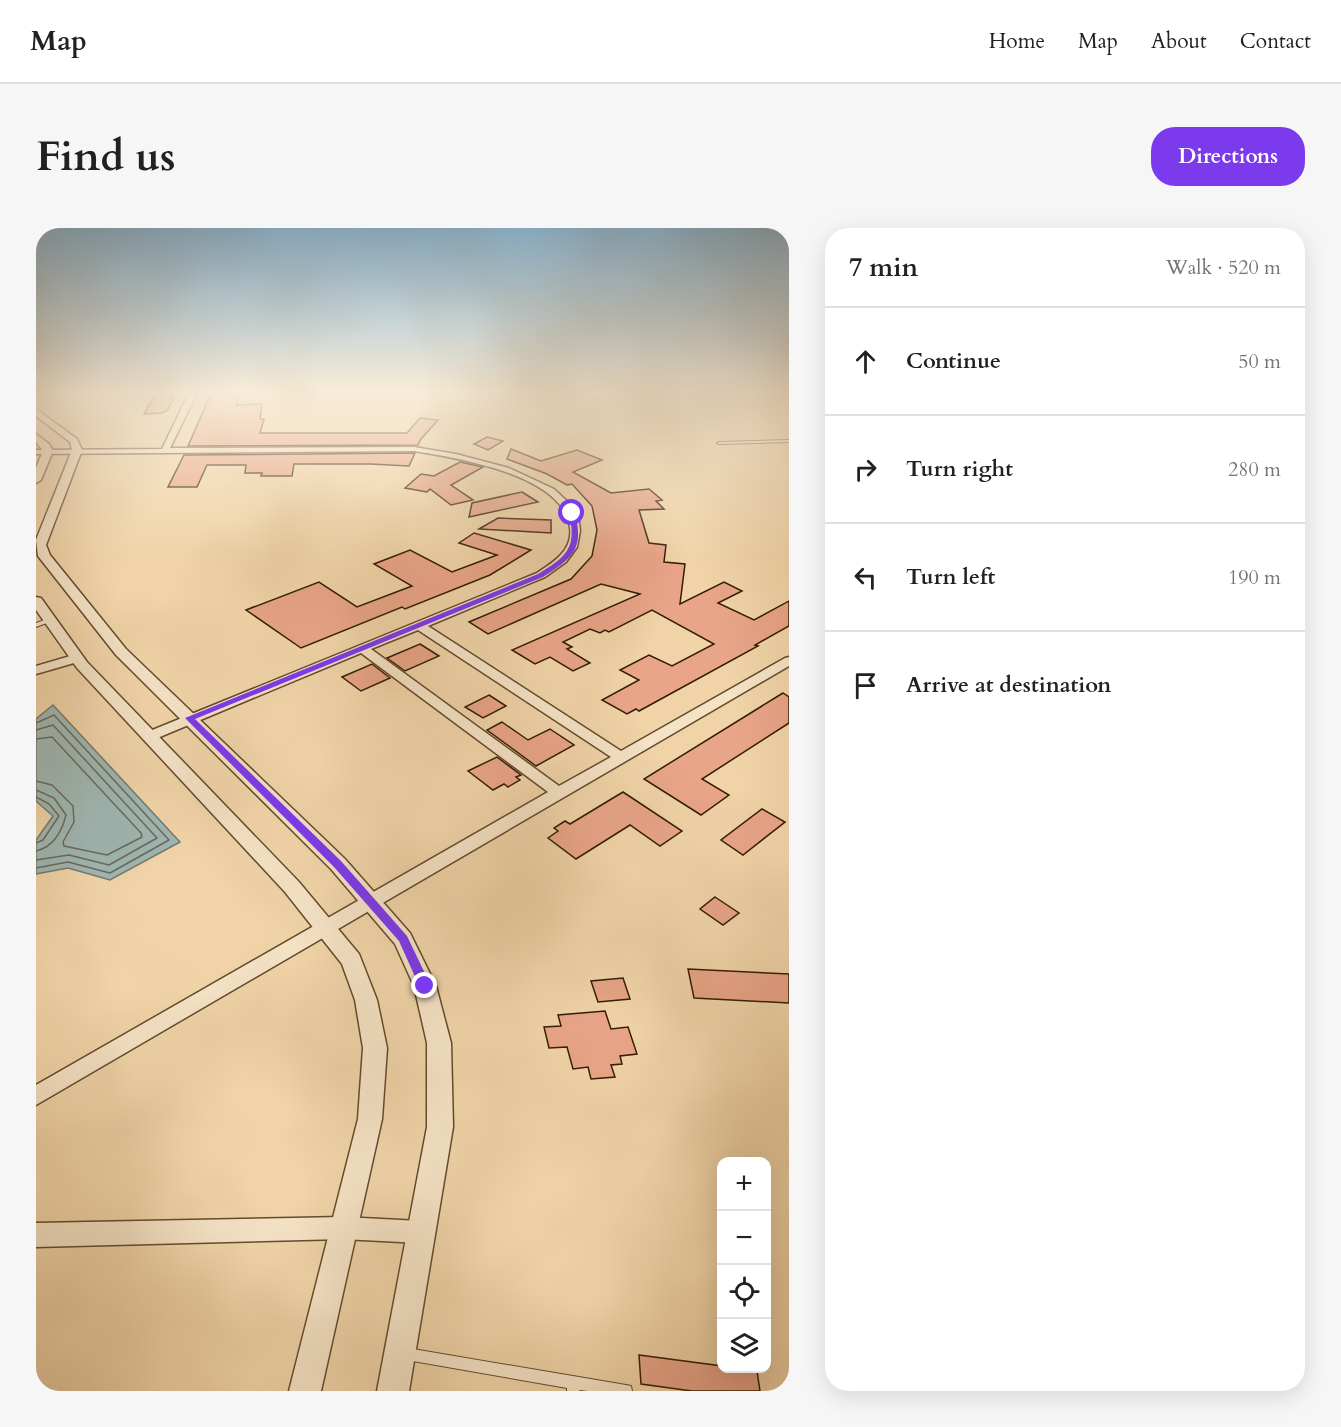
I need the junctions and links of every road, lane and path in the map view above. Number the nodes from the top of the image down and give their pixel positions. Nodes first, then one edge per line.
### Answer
1 (47, 447) edge
2 (166, 447) edge
3 (77, 450) junction
4 (165, 450) junction
5 (48, 451) junction
6 (36, 452) edge
7 (36, 480) edge
8 (36, 601) edge
9 (43, 622) edge
10 (420, 625) junction
11 (362, 648) junction
12 (77, 658) junction
13 (789, 661) edge
14 (36, 670) edge
15 (189, 718) junction
16 (150, 736) junction
17 (621, 757) junction
18 (559, 793) junction
19 (370, 901) junction
20 (325, 928) junction
21 (36, 1096) edge
22 (343, 1228) junction
23 (420, 1232) junction
24 (36, 1235) edge
25 (400, 1353) junction
26 (574, 1387) edge
27 (618, 1390) edge
28 (305, 1391) edge
29 (393, 1391) edge

1 - 5 street
2 - 4 street
3 - 4 street
3 - 5 street
3 - 15 street
4 - 10 street
5 - 6 street
5 - 7 street
8 - 9 street
9 - 12 street
10 - 11 street
10 - 17 street
11 - 15 street
11 - 18 street
12 - 14 street
12 - 16 street
13 - 17 street
15 - 16 street
15 - 19 street
16 - 20 street
17 - 18 street
18 - 19 street
19 - 20 street
19 - 23 street
20 - 21 street
20 - 22 street
22 - 23 street
22 - 24 street
22 - 28 street
23 - 25 street
25 - 26 lane
25 - 29 street
26 - 27 lane

